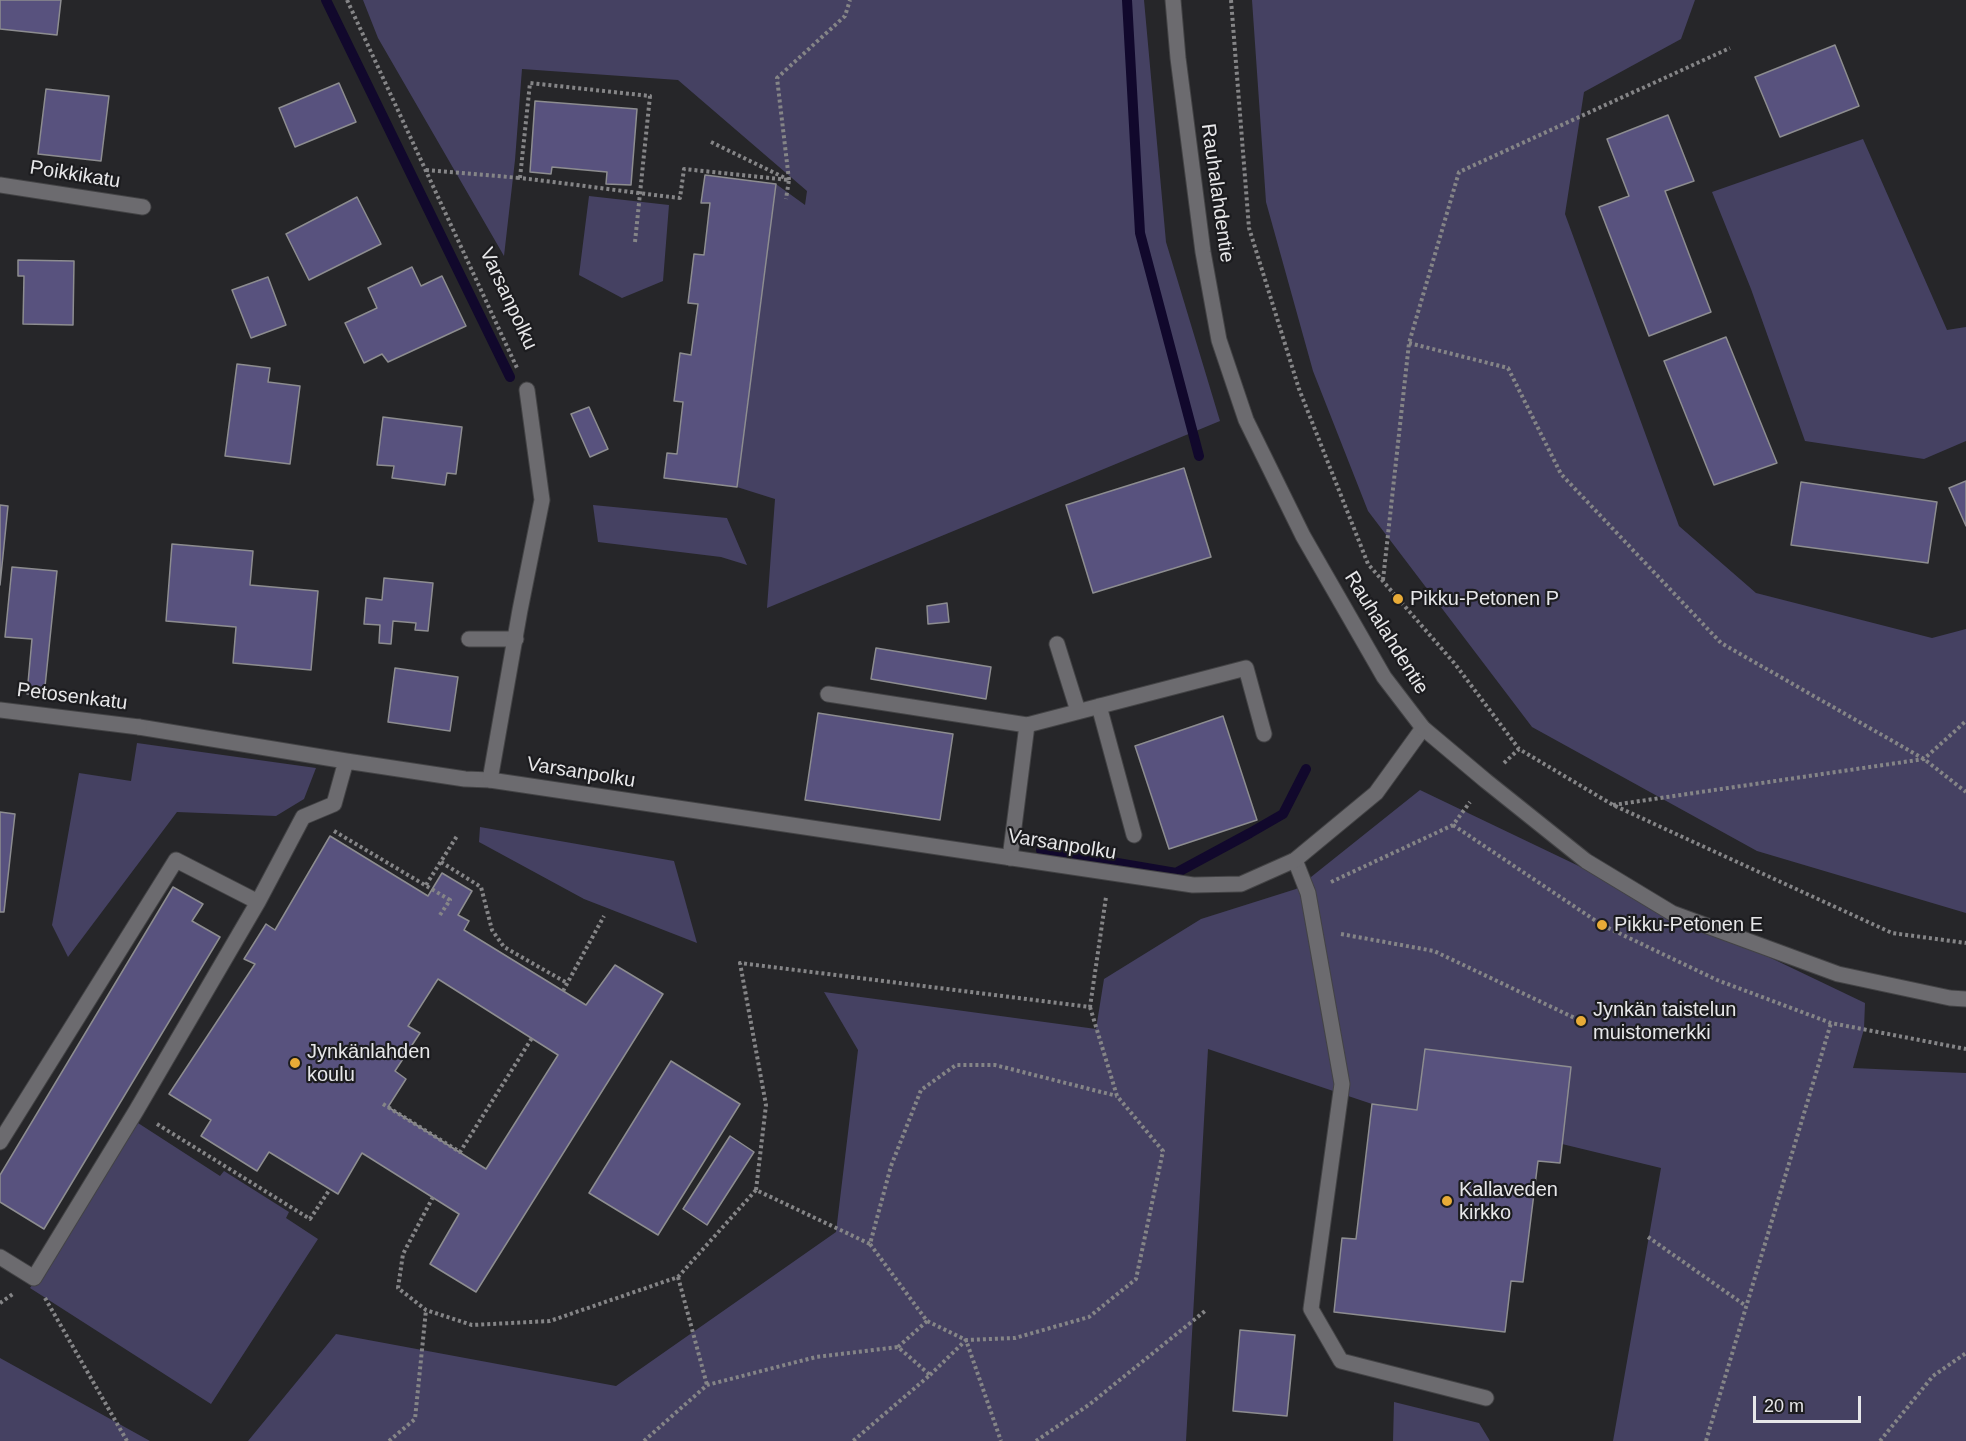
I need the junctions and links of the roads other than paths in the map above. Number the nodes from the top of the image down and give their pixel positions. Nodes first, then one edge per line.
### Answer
1 (1173, 0) edge
2 (0, 185) edge
3 (143, 207) dead end
4 (527, 390) road end
5 (469, 639) dead end
6 (516, 639) junction
7 (1057, 645) dead end
8 (828, 694) dead end
9 (1099, 706) junction
10 (0, 710) edge
11 (1078, 711) junction
12 (1027, 725) junction
13 (1423, 728) junction
14 (1264, 734) dead end
15 (346, 761) junction
16 (490, 780) junction
17 (1134, 835) dead end
18 (1010, 858) junction
19 (1295, 860) junction
20 (258, 902) junction
21 (1966, 999) edge
22 (0, 1142) edge
23 (0, 1257) edge
24 (1486, 1398) dead end

1 - 13 street, Rauhalahdentie
2 - 3 street, Poikkikatu
4 - 6 street
5 - 6 street
6 - 16 street
7 - 11 street
8 - 12 street
9 - 11 street
9 - 14 street
9 - 17 street
10 - 15 street, Petosenkatu
11 - 12 street
12 - 18 street
13 - 19 street, Varsanpolku
13 - 21 street, Rauhalahdentie
15 - 16 street, Varsanpolku
15 - 20 street
16 - 18 street, Varsanpolku
18 - 19 street, Varsanpolku
19 - 24 street
20 - 22 street
20 - 23 street

